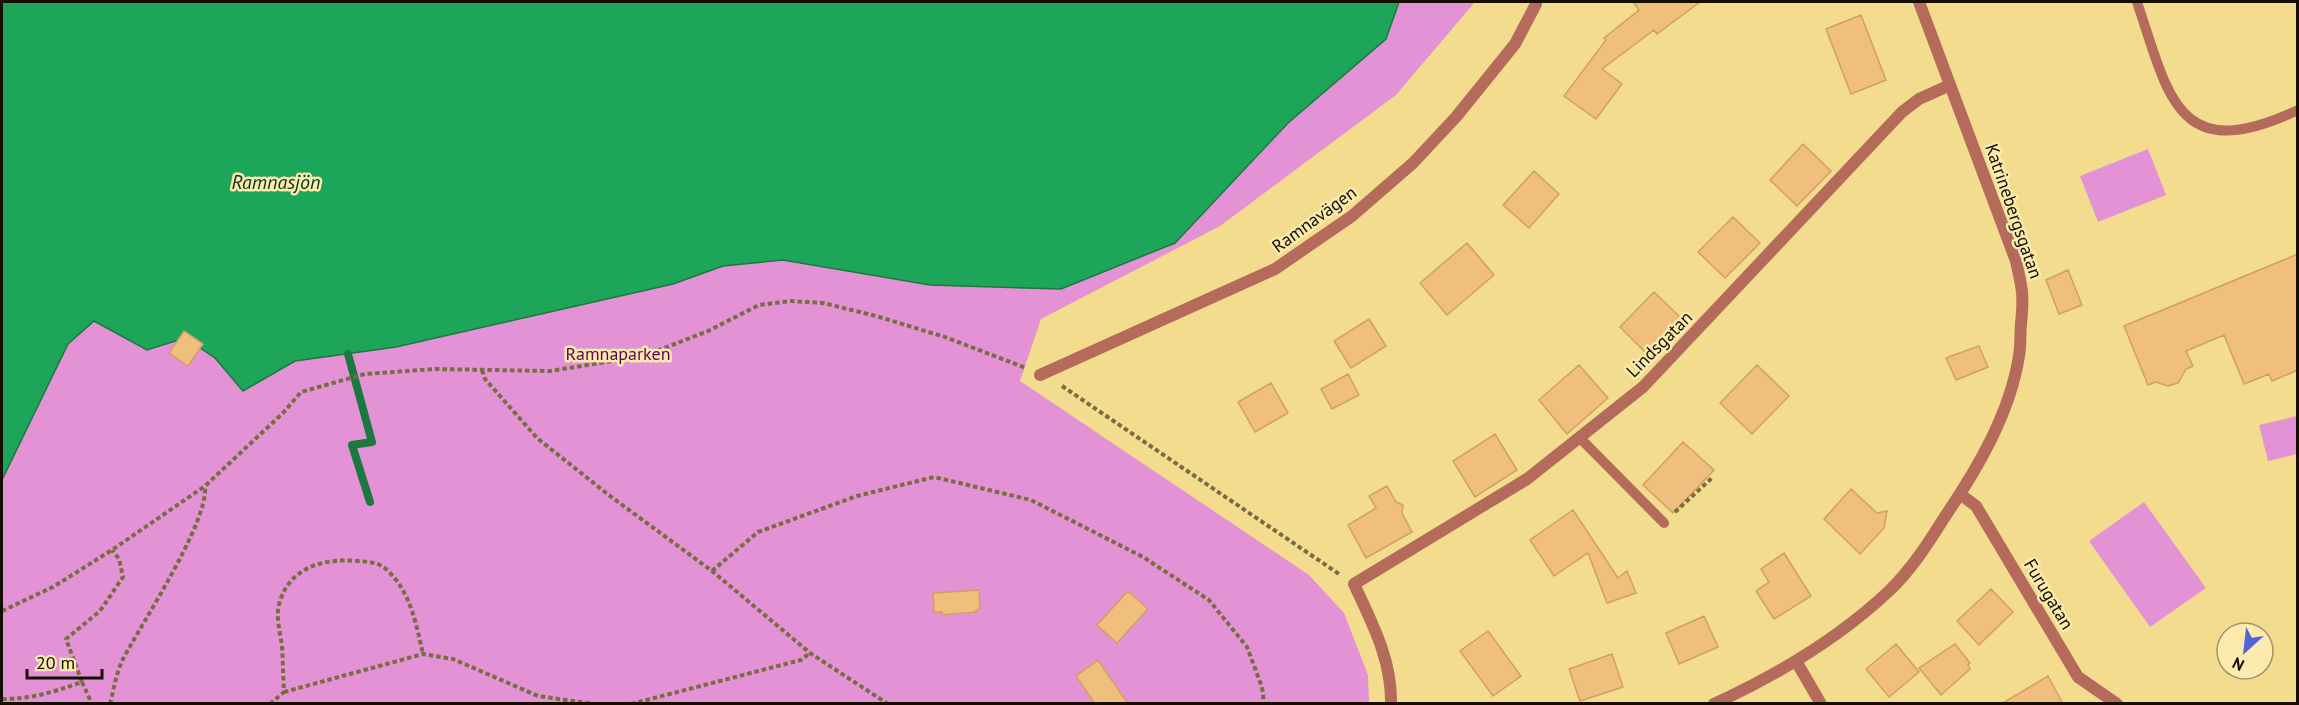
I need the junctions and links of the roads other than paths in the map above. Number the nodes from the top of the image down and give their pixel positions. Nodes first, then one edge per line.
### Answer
1 (1537, 2) edge
2 (1919, 2) edge
3 (2137, 2) edge
4 (1950, 85) junction
5 (2298, 110) edge
6 (1040, 375) road end
7 (1580, 438) junction
8 (1960, 494) junction
9 (1664, 523) road end
10 (1796, 661) junction
11 (1391, 704) edge
12 (1714, 704) edge
13 (1821, 704) edge
14 (2117, 704) edge

1 - 6 street, Ramnavägen
2 - 4 street, Katrinebergsgatan
3 - 5 lane
4 - 7 street, Lindsgatan
4 - 8 street, Katrinebergsgatan
7 - 9 lane
7 - 11 street, Lindsgatan
8 - 10 street, Katrinebergsgatan
8 - 14 street, Furugatan
10 - 12 street, Katrinebergsgatan
10 - 13 street

